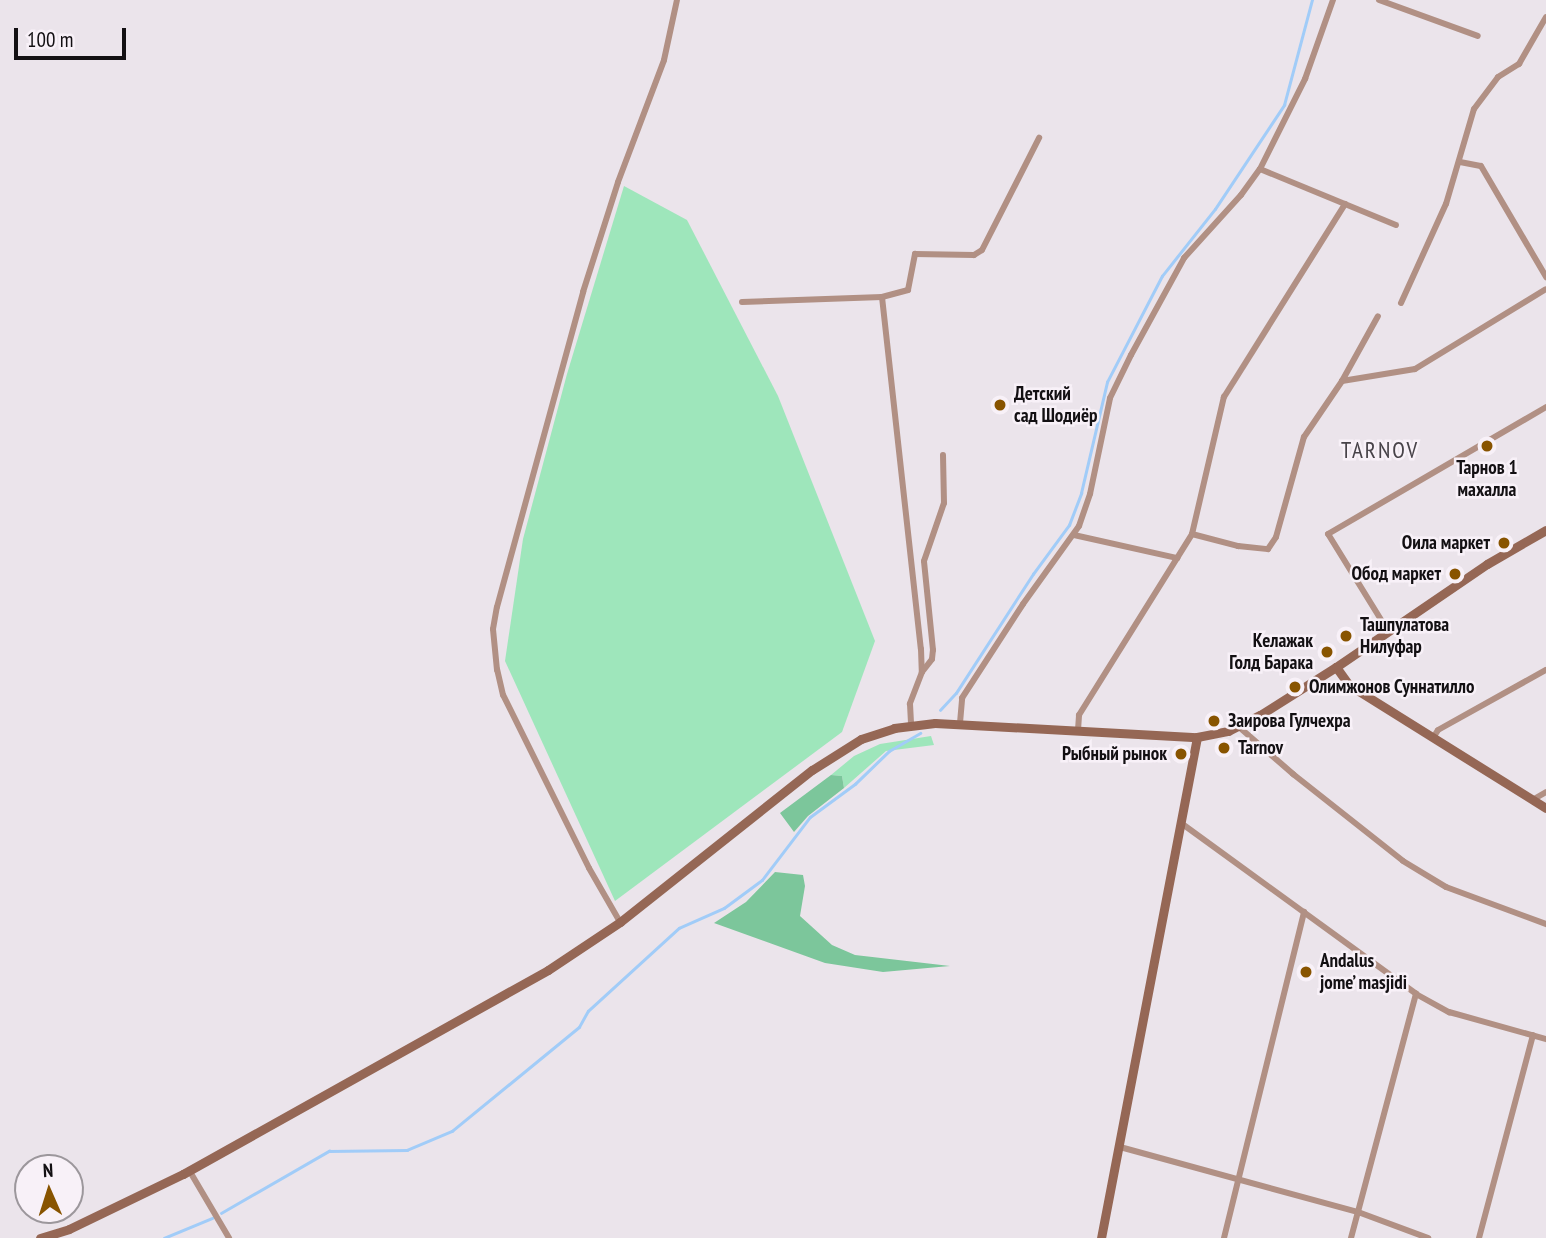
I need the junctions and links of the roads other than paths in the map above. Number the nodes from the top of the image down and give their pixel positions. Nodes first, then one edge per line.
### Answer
1 (677, 0) edge
2 (1334, 0) edge
3 (1380, 0) edge
4 (1546, 17) edge
5 (1478, 36) dead end
6 (1039, 138) dead end
7 (1461, 162) junction
8 (1260, 169) junction
9 (1345, 204) junction
10 (1396, 226) dead end
11 (1546, 277) edge
12 (1546, 289) edge
13 (882, 298) junction
14 (742, 302) dead end
15 (1401, 303) dead end
16 (1378, 316) dead end
17 (1342, 381) junction
18 (1546, 407) edge
19 (943, 455) dead end
20 (1546, 530) edge
21 (1192, 534) junction
22 (1074, 535) junction
23 (1177, 558) junction
24 (1388, 631) junction
25 (1336, 667) junction
26 (1546, 670) edge
27 (922, 672) junction
28 (960, 723) junction
29 (911, 724) junction
30 (1239, 727) junction
31 (1078, 730) junction
32 (1197, 737) junction
33 (1433, 738) junction
34 (1546, 792) edge
35 (1534, 799) junction
36 (1546, 808) edge
37 (1181, 823) junction
38 (1304, 912) junction
39 (620, 922) junction
40 (1546, 924) edge
41 (1416, 994) junction
42 (1533, 1035) junction
43 (1546, 1039) edge
44 (1120, 1147) junction
45 (189, 1170) junction
46 (1239, 1180) junction
47 (1358, 1212) junction
48 (40, 1238) edge
49 (229, 1238) edge
50 (1101, 1238) edge
51 (1224, 1238) edge
52 (1351, 1238) edge
53 (1428, 1238) edge
54 (1479, 1238) edge

1 - 39 street
2 - 8 street
3 - 5 street
4 - 7 street
6 - 13 street
7 - 11 street
7 - 15 street
8 - 9 street
8 - 22 street
9 - 10 street
9 - 21 street
12 - 17 street
13 - 14 street
13 - 27 street
16 - 17 street
17 - 21 street
18 - 24 street
19 - 27 street
20 - 24 main road
21 - 23 street
22 - 23 street
22 - 28 street
23 - 31 street
24 - 25 main road
25 - 30 main road
25 - 33 main road
26 - 33 street
27 - 29 street
28 - 29 main road
28 - 31 main road
29 - 39 main road
30 - 32 main road
30 - 40 street
31 - 32 main road
32 - 37 main road
33 - 35 main road
34 - 35 street
35 - 36 main road
37 - 38 street
37 - 44 main road
38 - 41 street
38 - 46 street
39 - 45 main road
41 - 42 street
41 - 47 street
42 - 43 street
42 - 54 street
44 - 46 street
44 - 50 main road
45 - 48 main road
45 - 49 street
46 - 47 street
46 - 51 street
47 - 52 street
47 - 53 street

